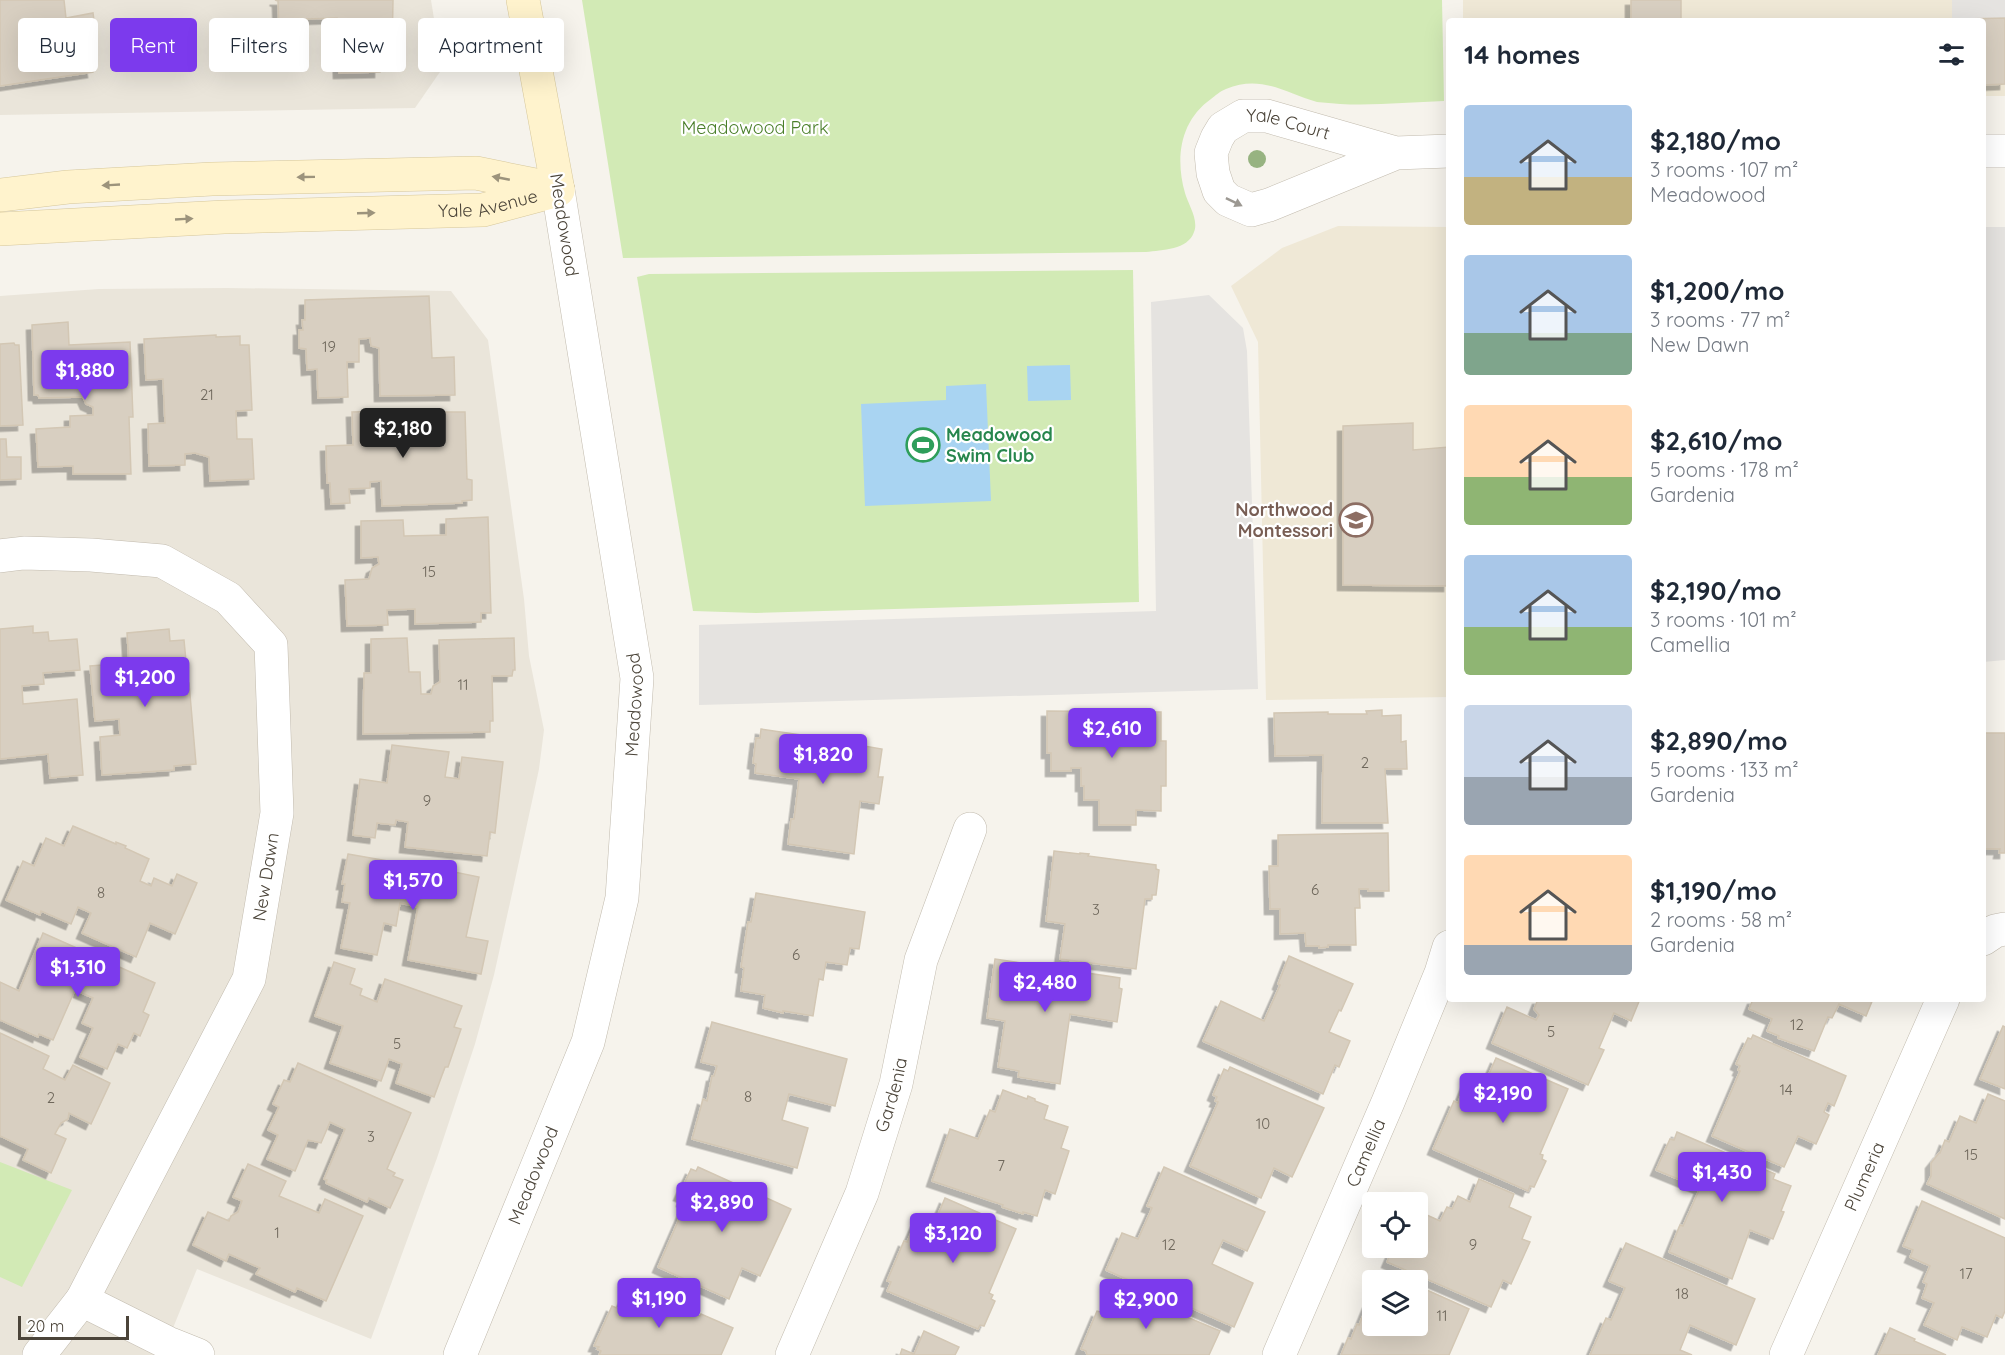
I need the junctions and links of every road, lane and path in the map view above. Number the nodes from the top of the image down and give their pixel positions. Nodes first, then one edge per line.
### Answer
1 (523, 0) edge
2 (1446, 151) edge
3 (1986, 151) edge
4 (2005, 151) edge
5 (1396, 153) junction
6 (558, 190) junction
7 (0, 195) edge
8 (0, 229) edge
9 (0, 556) edge
10 (970, 830) dead end
11 (2005, 929) edge
12 (1986, 937) edge
13 (1446, 956) edge
14 (1942, 1002) edge
15 (82, 1300) junction
16 (39, 1355) edge
17 (198, 1355) edge
18 (460, 1355) edge
19 (792, 1355) edge
20 (1278, 1355) edge
21 (1786, 1355) edge

1 - 6 main road, Meadowood
2 - 5 street, Yale Court
3 - 4 street
5 -> 5 street, Yale Court
6 -> 7 main road, Yale Avenue
8 -> 6 main road, Yale Avenue
6 - 18 street, Meadowood
9 - 15 street, New Dawn
10 - 19 street, Gardenia
11 - 12 street
13 - 20 street, Camellia
14 - 21 street, Plumeria
15 - 16 street, New Dawn
15 - 17 street

